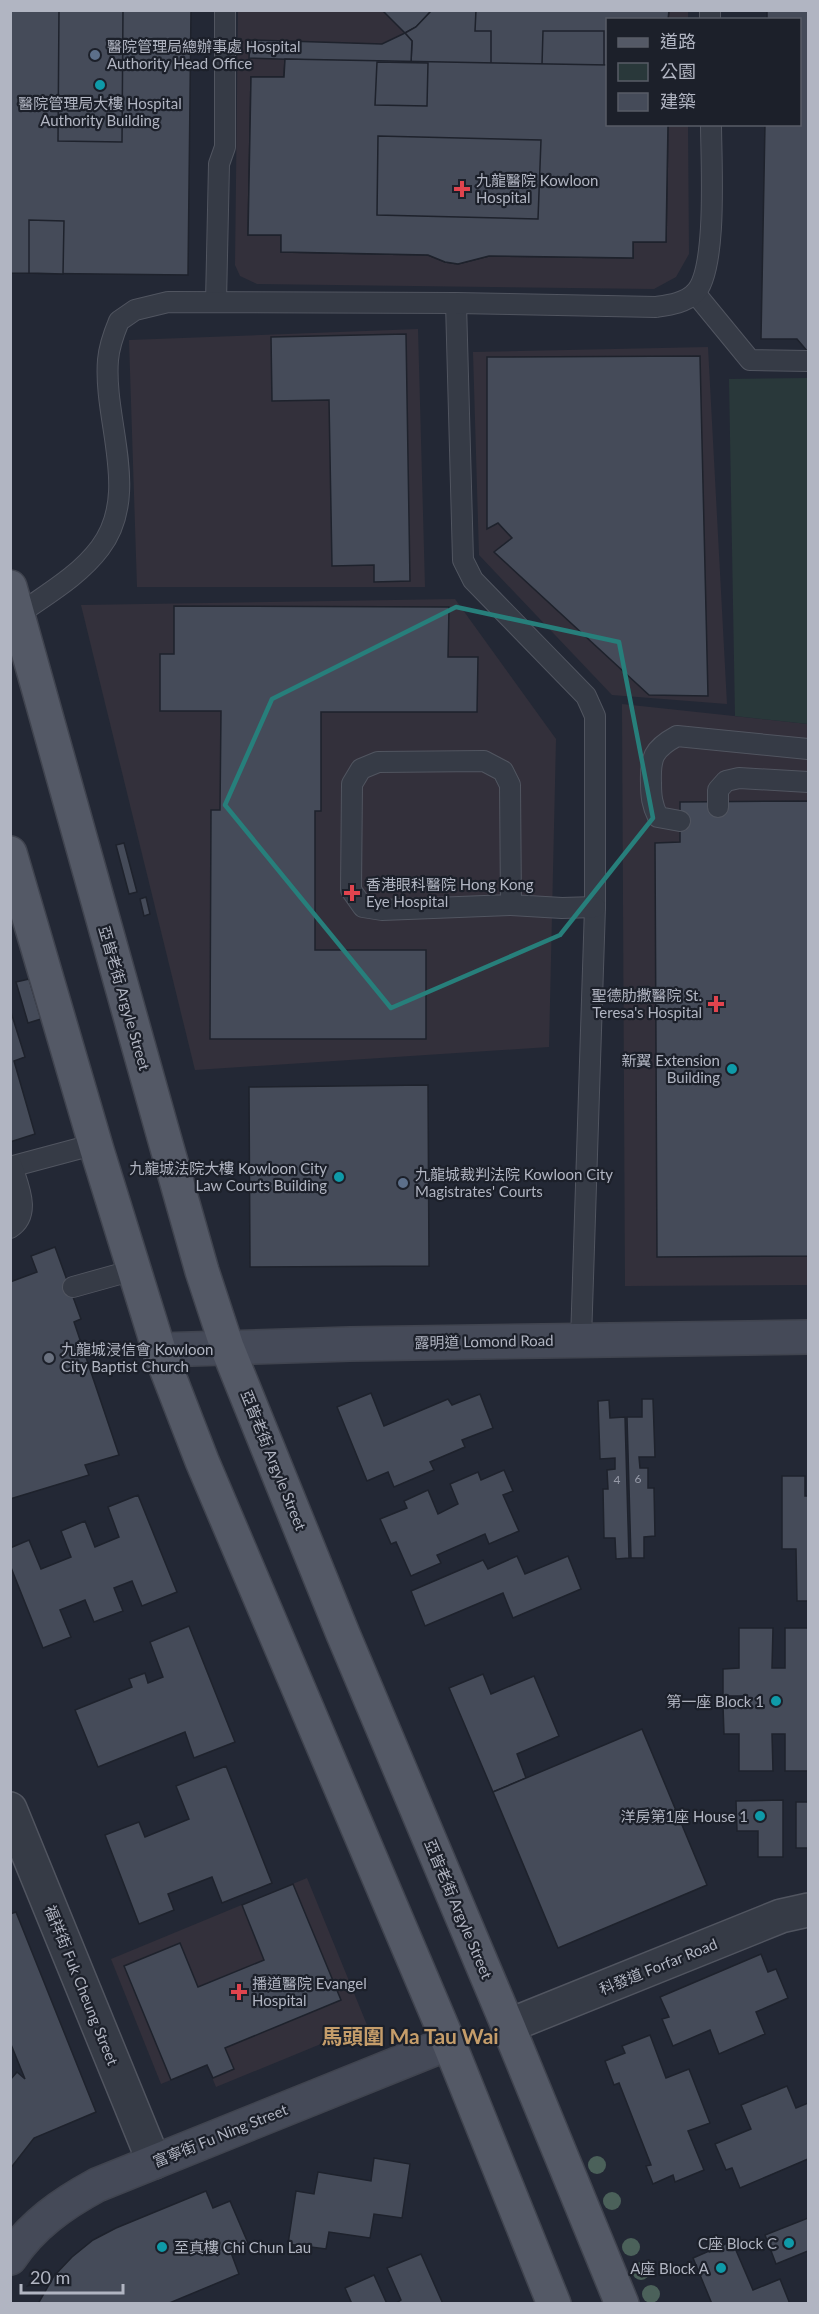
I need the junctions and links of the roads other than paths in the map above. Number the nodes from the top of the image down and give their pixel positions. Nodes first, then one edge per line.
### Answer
1 (225, 10) edge
2 (711, 126) edge
3 (696, 293) junction
4 (216, 302) junction
5 (456, 303) junction
6 (808, 361) edge
7 (15, 600) edge
8 (808, 749) edge
9 (808, 782) edge
10 (718, 807) dead end
11 (680, 821) dead end
12 (10, 853) edge
13 (511, 905) junction
14 (595, 907) junction
15 (96, 1144) junction
16 (11, 1166) edge
17 (10, 1228) edge
18 (134, 1270) junction
19 (73, 1287) dead end
20 (808, 1337) edge
21 (580, 1340) junction
22 (227, 1347) junction
23 (159, 1350) junction
24 (10, 1809) edge
25 (808, 1910) edge
26 (508, 2026) junction
27 (449, 2043) junction
28 (154, 2162) junction
29 (10, 2258) edge
30 (554, 2304) edge
31 (622, 2304) edge

1 - 4 lane
2 - 3 lane
3 - 5 lane
3 - 6 lane
4 - 5 lane
4 - 7 lane
5 - 14 lane
7 - 22 main road, 亞皆老街 Argyle Street
8 - 11 lane
9 - 10 lane
12 - 15 main road
13 - 13 lane
13 - 14 lane
14 - 21 lane
15 - 16 lane
15 - 18 main road
16 - 17 lane
18 - 19 lane
18 - 23 main road
20 - 21 street, 露明道 Lomond Road
21 - 22 street, 露明道 Lomond Road
22 - 23 street, 露明道 Lomond Road
22 - 26 main road, 亞皆老街 Argyle Street
23 - 27 main road
24 - 28 street, 福祥街 Fuk Cheung Street
25 - 26 street, 科發道 Forfar Road
26 - 31 main road, 亞皆老街 Argyle Street
27 - 28 street, 富寧街 Fu Ning Street
27 - 30 main road
28 - 29 street, 富寧街 Fu Ning Street

